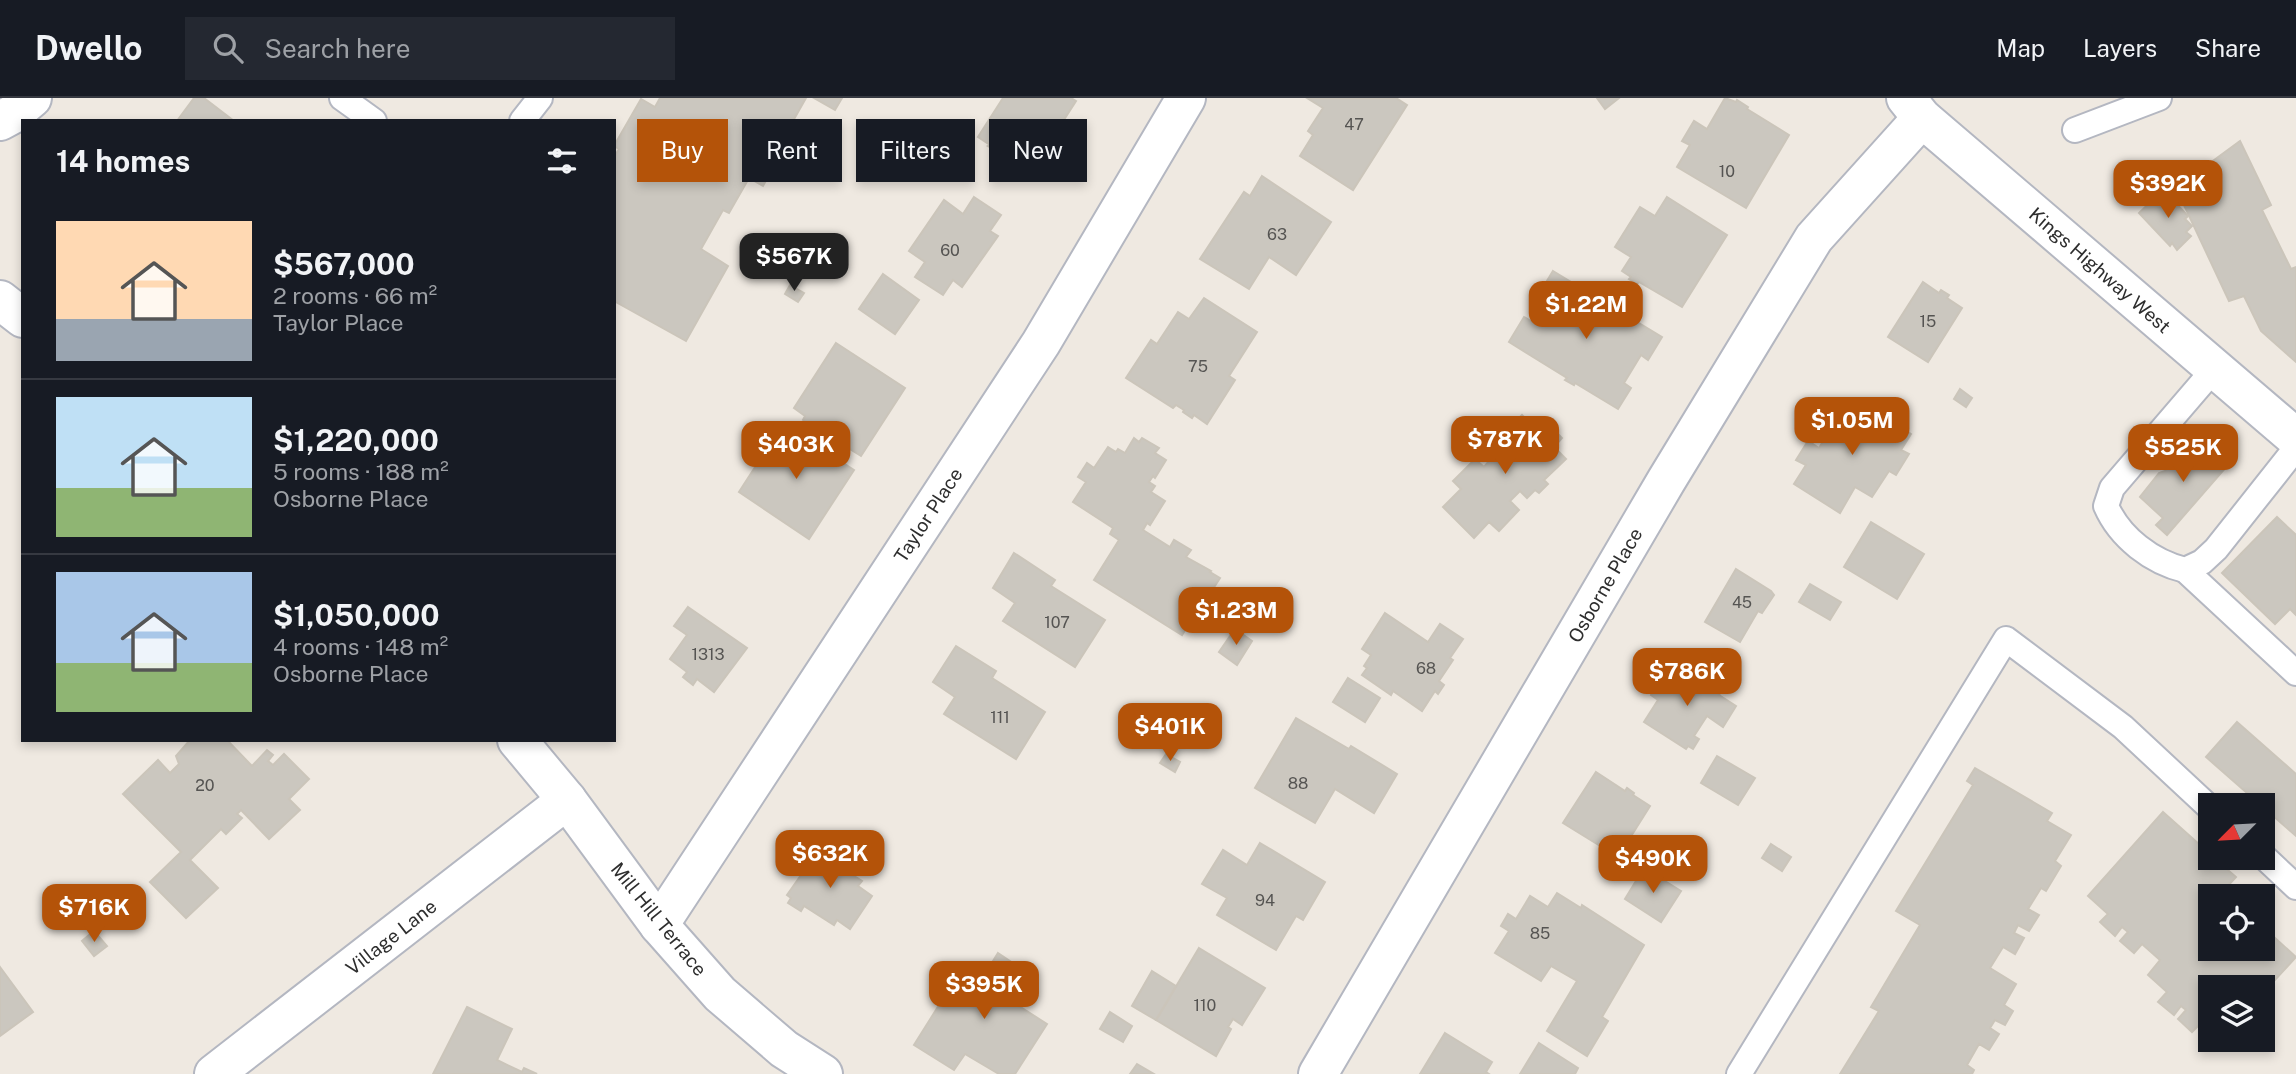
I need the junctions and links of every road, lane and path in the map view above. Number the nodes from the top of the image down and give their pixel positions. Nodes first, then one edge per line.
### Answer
1 (32, 98) edge
2 (540, 98) edge
3 (1186, 98) edge
4 (2159, 98) edge
5 (353, 101) edge
6 (1914, 108) edge
7 (372, 119) edge
8 (524, 119) edge
9 (0, 121) edge
10 (2075, 130) dead end
11 (0, 300) edge
12 (21, 316) edge
13 (2215, 368) junction
14 (2296, 438) edge
15 (2296, 448) edge
16 (2185, 570) junction
17 (2296, 673) edge
18 (519, 742) edge
19 (2198, 797) edge
20 (567, 800) junction
21 (2275, 867) edge
22 (2296, 887) edge
23 (659, 925) junction
24 (214, 1074) edge
25 (823, 1074) edge
26 (1318, 1074) edge
27 (1739, 1074) edge

1 - 9 street
2 - 8 lane
3 - 23 street, Taylor Place
4 - 10 lane
5 - 7 lane
6 - 13 street, Kings Highway West
6 - 26 street, Osborne Place
11 - 12 street
13 - 14 street, Kings Highway West
13 - 16 lane
15 - 16 lane
16 - 17 lane
18 - 20 street, Mill Hill Terrace
19 - 27 lane
20 - 23 street, Mill Hill Terrace
20 - 24 street, Village Lane
21 - 22 lane
23 - 25 street, Mill Hill Terrace

